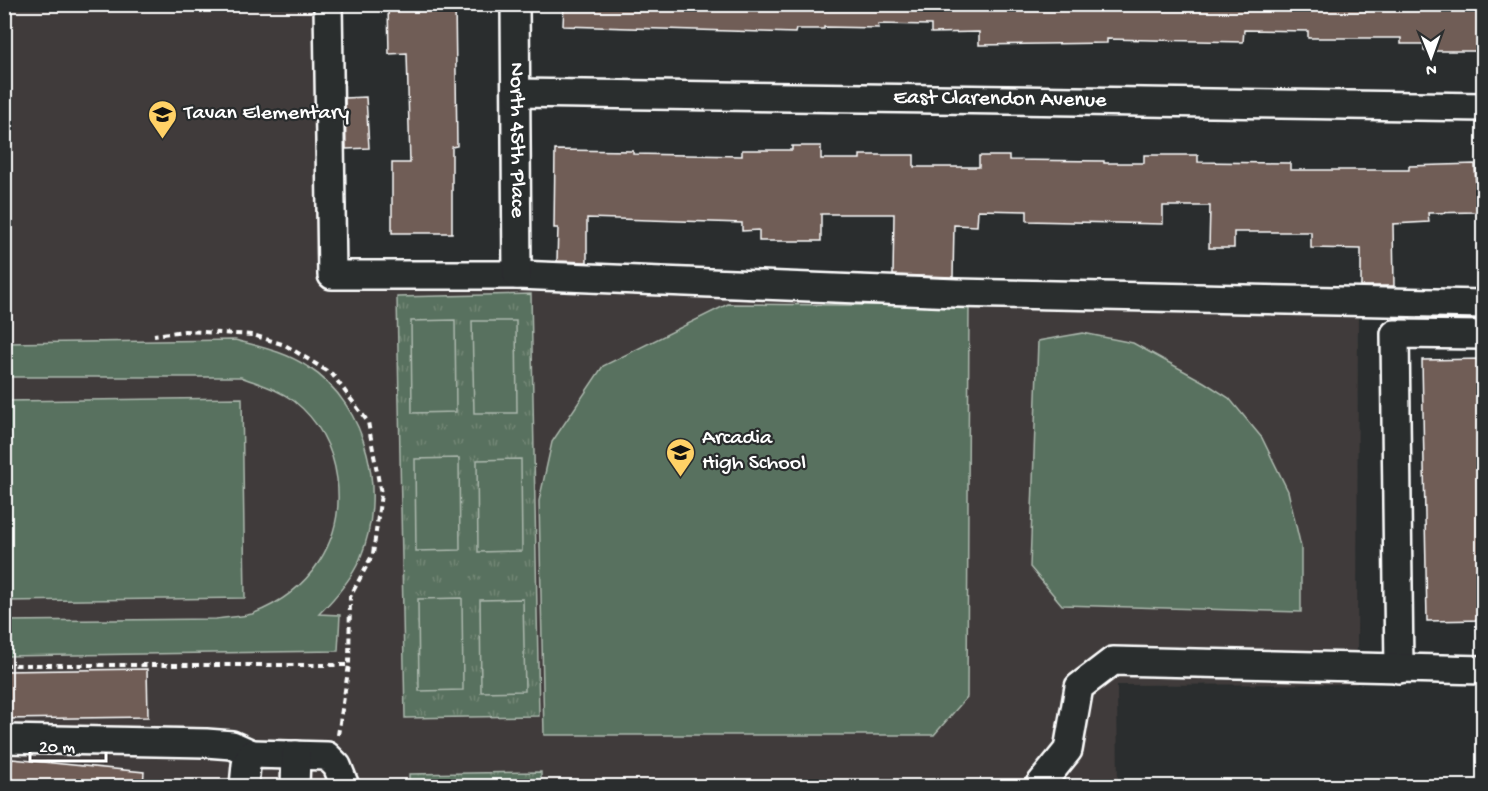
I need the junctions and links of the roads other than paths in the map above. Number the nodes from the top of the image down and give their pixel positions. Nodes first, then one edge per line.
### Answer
1 (328, 4) edge
2 (515, 4) edge
3 (517, 93) junction
4 (1484, 107) edge
5 (517, 275) junction
6 (1484, 304) edge
7 (1484, 335) edge
8 (1399, 669) junction
9 (1484, 670) edge
10 (4, 739) edge
11 (1068, 750) junction
12 (252, 754) junction
13 (296, 755) junction
14 (244, 786) edge
15 (295, 786) edge
16 (345, 786) edge
17 (1039, 786) edge
18 (1067, 786) edge

1 - 5 street
2 - 3 street, North 45th Place
3 - 4 street, East Clarendon Avenue
3 - 5 street, North 45th Place
5 - 6 street
7 - 8 street
8 - 9 street
8 - 11 street
10 - 12 street
11 - 17 street
11 - 18 street
12 - 13 street
12 - 14 street
13 - 15 street
13 - 16 street

